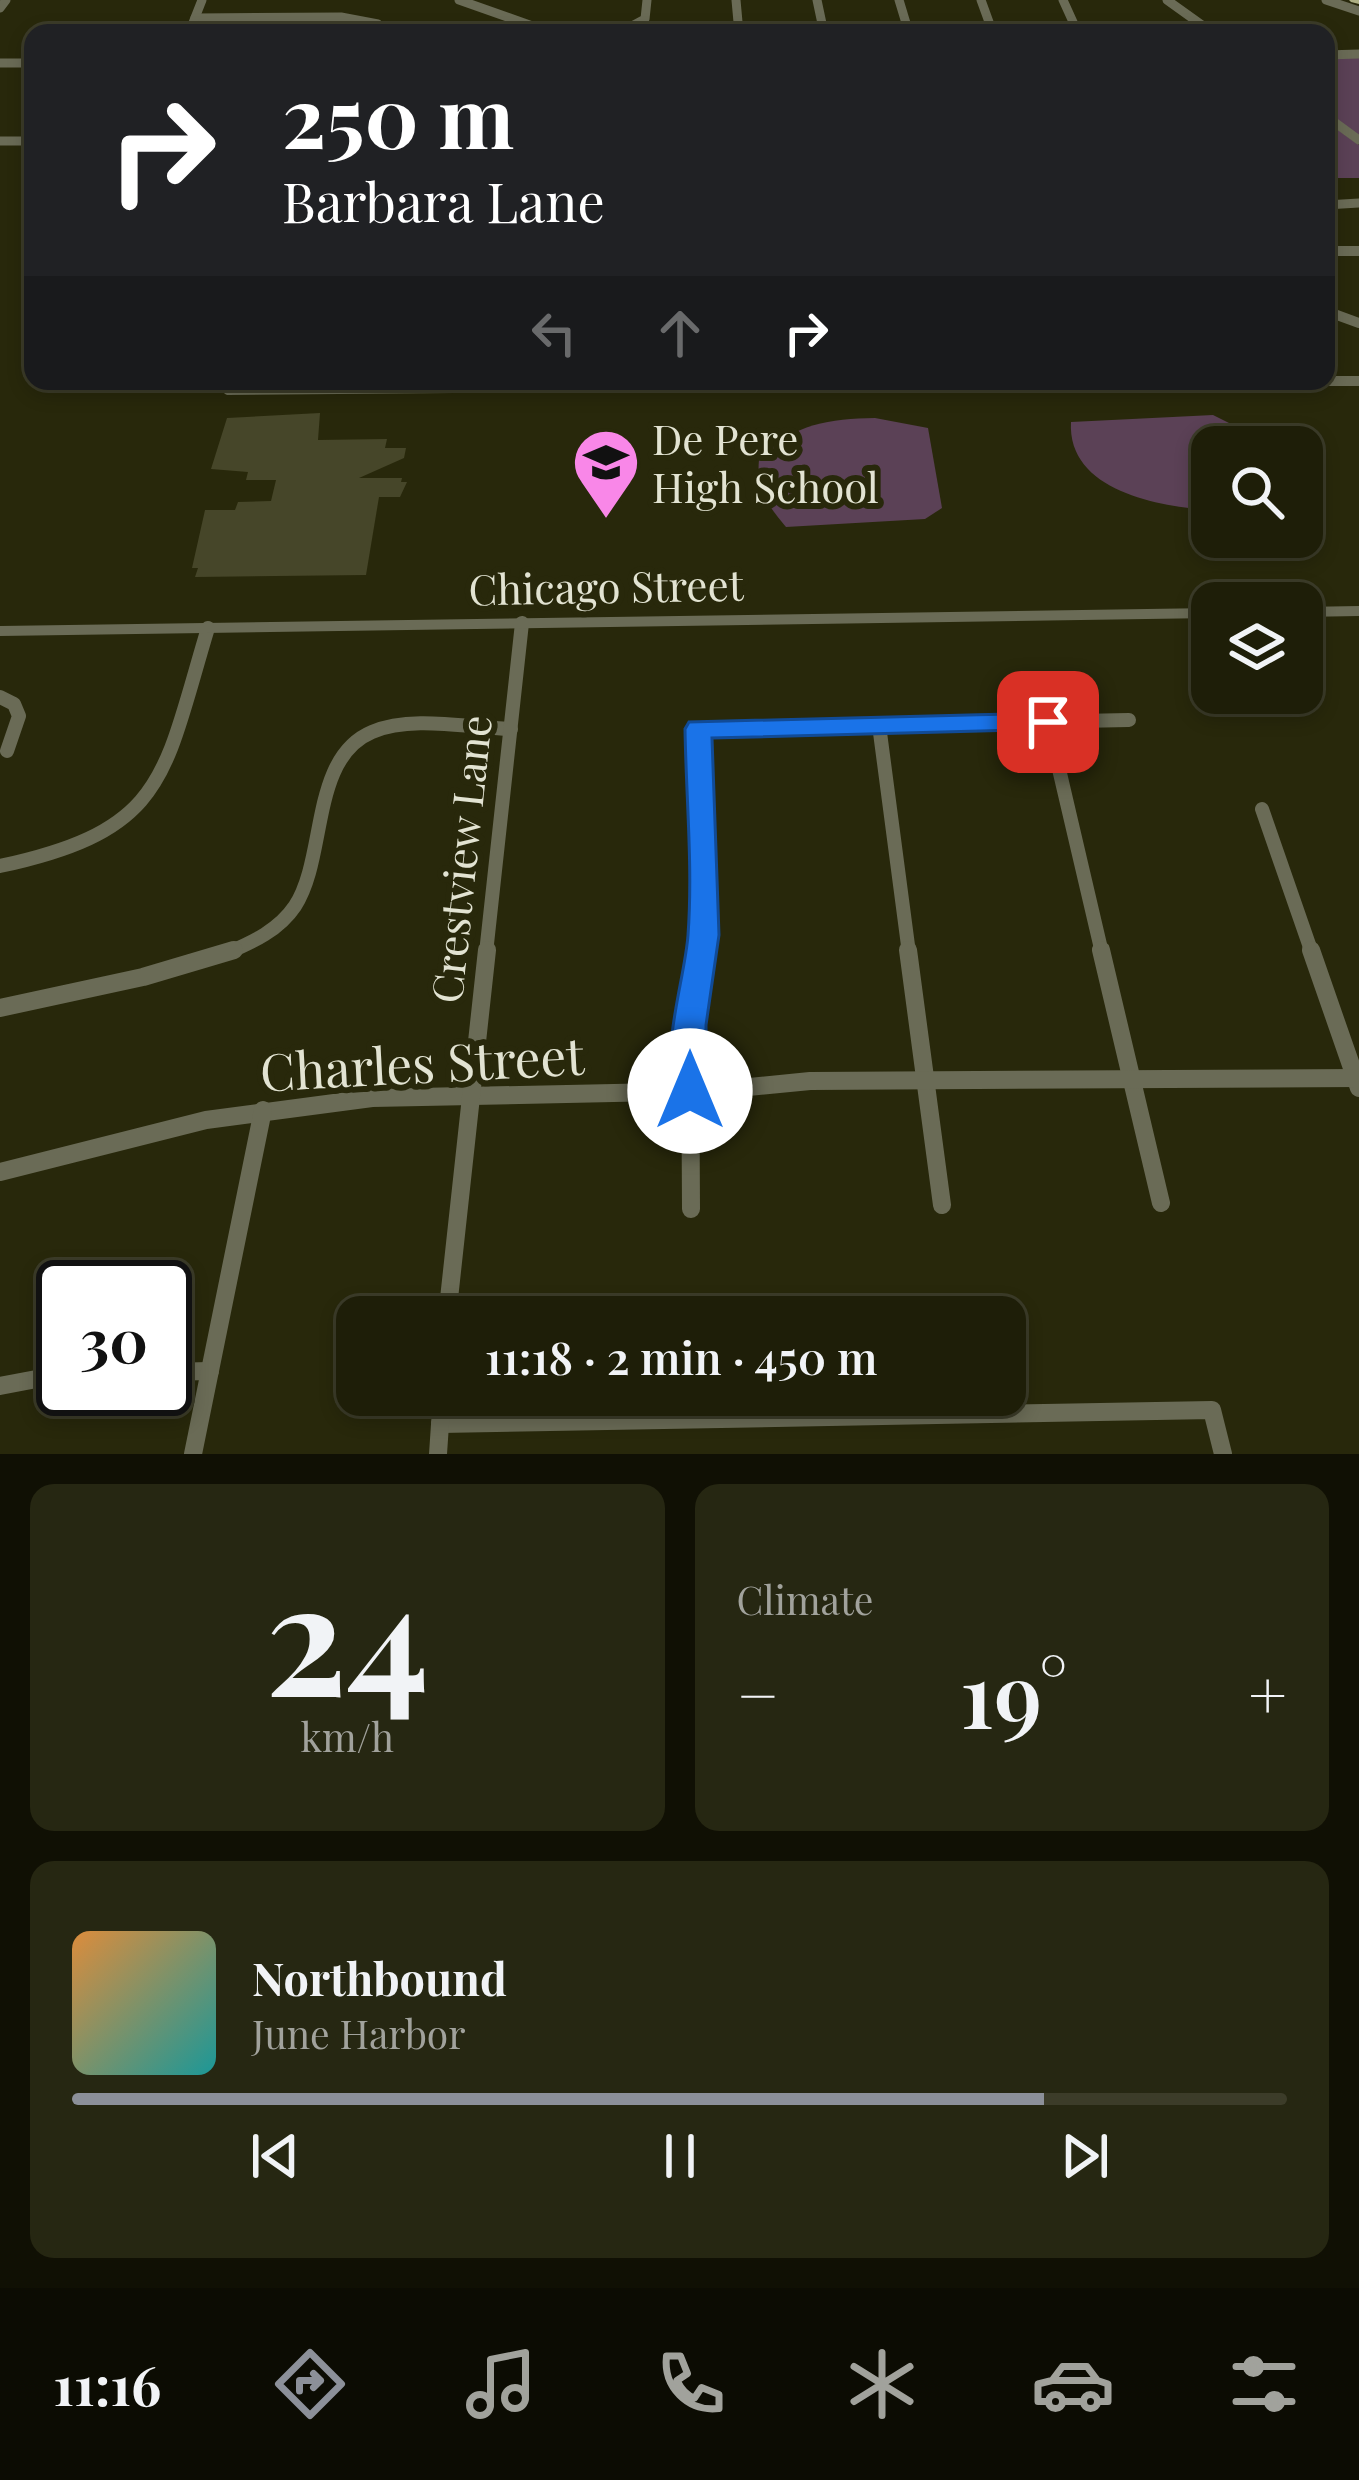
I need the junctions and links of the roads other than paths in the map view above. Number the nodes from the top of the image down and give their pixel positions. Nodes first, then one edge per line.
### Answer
1 (6, 0) edge
2 (202, 0) edge
3 (459, 0) edge
4 (1167, 0) edge
5 (1326, 0) edge
6 (1358, 4) edge
7 (0, 8) edge
8 (196, 18) junction
9 (193, 24) edge
10 (378, 24) dead end
11 (527, 24) edge
12 (1200, 24) edge
13 (1359, 611) edge
14 (1323, 612) edge
15 (1191, 613) edge
16 (522, 623) junction
17 (208, 628) junction
18 (0, 632) edge
19 (0, 697) edge
20 (1129, 720) dead end
21 (1048, 722) junction
22 (879, 725) junction
23 (511, 729) junction
24 (8, 751) dead end
25 (1262, 809) dead end
26 (0, 866) edge
27 (0, 1008) edge
28 (1132, 1079) junction
29 (926, 1080) junction
30 (1358, 1081) edge
31 (690, 1091) junction
32 (471, 1095) junction
33 (263, 1110) junction
34 (0, 1172) edge
35 (1161, 1203) dead end
36 (941, 1204) dead end
37 (691, 1209) dead end
38 (449, 1296) edge
39 (192, 1371) edge
40 (210, 1371) junction
41 (36, 1379) edge
42 (0, 1386) edge
43 (441, 1416) edge
44 (440, 1424) junction
45 (193, 1454) edge
46 (438, 1454) edge
47 (1223, 1454) edge

1 - 7 street
2 - 8 street
3 - 11 street
4 - 12 street
5 - 6 street
8 - 9 street
8 - 10 street
13 - 14 street
15 - 16 street, Chicago Street
16 - 17 street, Chicago Street
16 - 23 street, Crestview Lane
17 - 18 street, Chicago Street
17 - 26 street
19 - 24 street
20 - 21 street
21 - 22 street
21 - 28 street
22 - 29 street
22 - 31 street
23 - 27 street
23 - 32 street, Crestview Lane
25 - 30 street
28 - 29 street, Charles Street
28 - 30 street, Charles Street
28 - 35 street
29 - 31 street, Charles Street
29 - 36 street
31 - 32 street, Charles Street
31 - 37 street
32 - 33 street, Charles Street
32 - 38 street, Crestview Lane
33 - 34 street, Charles Street
33 - 40 street
39 - 40 street
40 - 45 street
41 - 42 street
43 - 44 street
44 - 46 street
44 - 47 street

